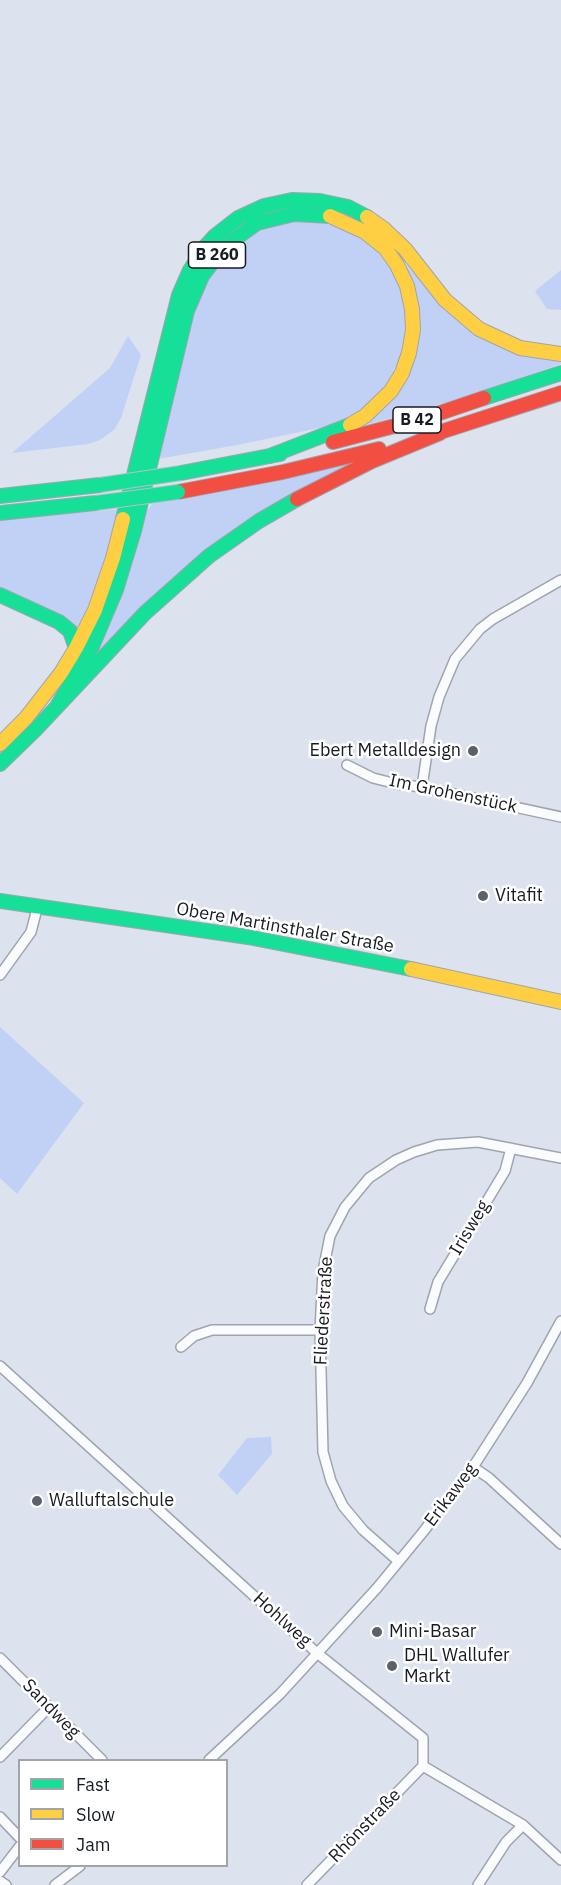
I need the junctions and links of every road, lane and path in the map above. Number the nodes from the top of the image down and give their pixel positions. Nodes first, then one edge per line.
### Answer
1 (561, 354) edge
2 (561, 373) edge
3 (561, 393) edge
4 (440, 433) junction
5 (270, 456) junction
6 (0, 496) edge
7 (0, 513) edge
8 (561, 580) edge
9 (0, 595) edge
10 (76, 648) junction
11 (56, 708) junction
12 (0, 744) edge
13 (0, 764) edge
14 (347, 765) dead end
15 (422, 787) junction
16 (561, 817) edge
17 (0, 901) edge
18 (38, 905) junction
19 (0, 975) edge
20 (561, 1002) edge
21 (511, 1148) junction
22 (561, 1158) edge
23 (430, 1309) dead end
24 (561, 1321) edge
25 (320, 1330) junction
26 (181, 1347) dead end
27 (0, 1366) edge
28 (473, 1467) junction
29 (561, 1544) edge
30 (398, 1561) junction
31 (317, 1653) junction
32 (0, 1658) edge
33 (49, 1707) junction
34 (0, 1757) edge
35 (100, 1759) edge
36 (211, 1759) edge
37 (423, 1766) junction
38 (0, 1817) edge
39 (523, 1825) junction
40 (18, 1836) edge
41 (18, 1849) edge
42 (561, 1860) edge
43 (79, 1867) edge
44 (0, 1872) edge
45 (0, 1881) edge
46 (6, 1885) edge
47 (55, 1885) edge
48 (307, 1885) edge
49 (478, 1885) edge

1 - 10 main road, B 260
2 - 5 main road, B 42
3 - 4 main road, B 42
4 - 7 main road, B 42, bridge
4 - 11 main road
5 - 6 main road, B 42, bridge
5 - 11 main road, B 260
8 - 15 street
9 - 10 main road
10 - 12 main road, B 260
11 - 13 main road, B 260
14 - 15 street, Im Grohenstück
15 - 16 street, Im Grohenstück
17 - 18 main road, Obere Martinsthaler Straße
18 - 19 street
18 - 20 main road, Obere Martinsthaler Straße
21 - 22 street, Fliederstraße
21 - 23 street, Irisweg
21 - 25 street, Fliederstraße
24 - 28 street, Erikaweg
25 - 26 street
25 - 30 street, Fliederstraße
27 - 31 street, Hohlweg
28 - 29 street
28 - 30 street, Erikaweg
30 - 31 street, Erikaweg
31 - 36 street, Erikaweg
31 - 37 street, Hohlweg
32 - 33 street, Sandweg
33 - 34 street
33 - 35 street, Sandweg
37 - 39 street
37 - 48 street, Rhönstraße
38 - 40 street
39 - 42 street
39 - 49 street
41 - 44 street
43 - 47 street
45 - 46 street

